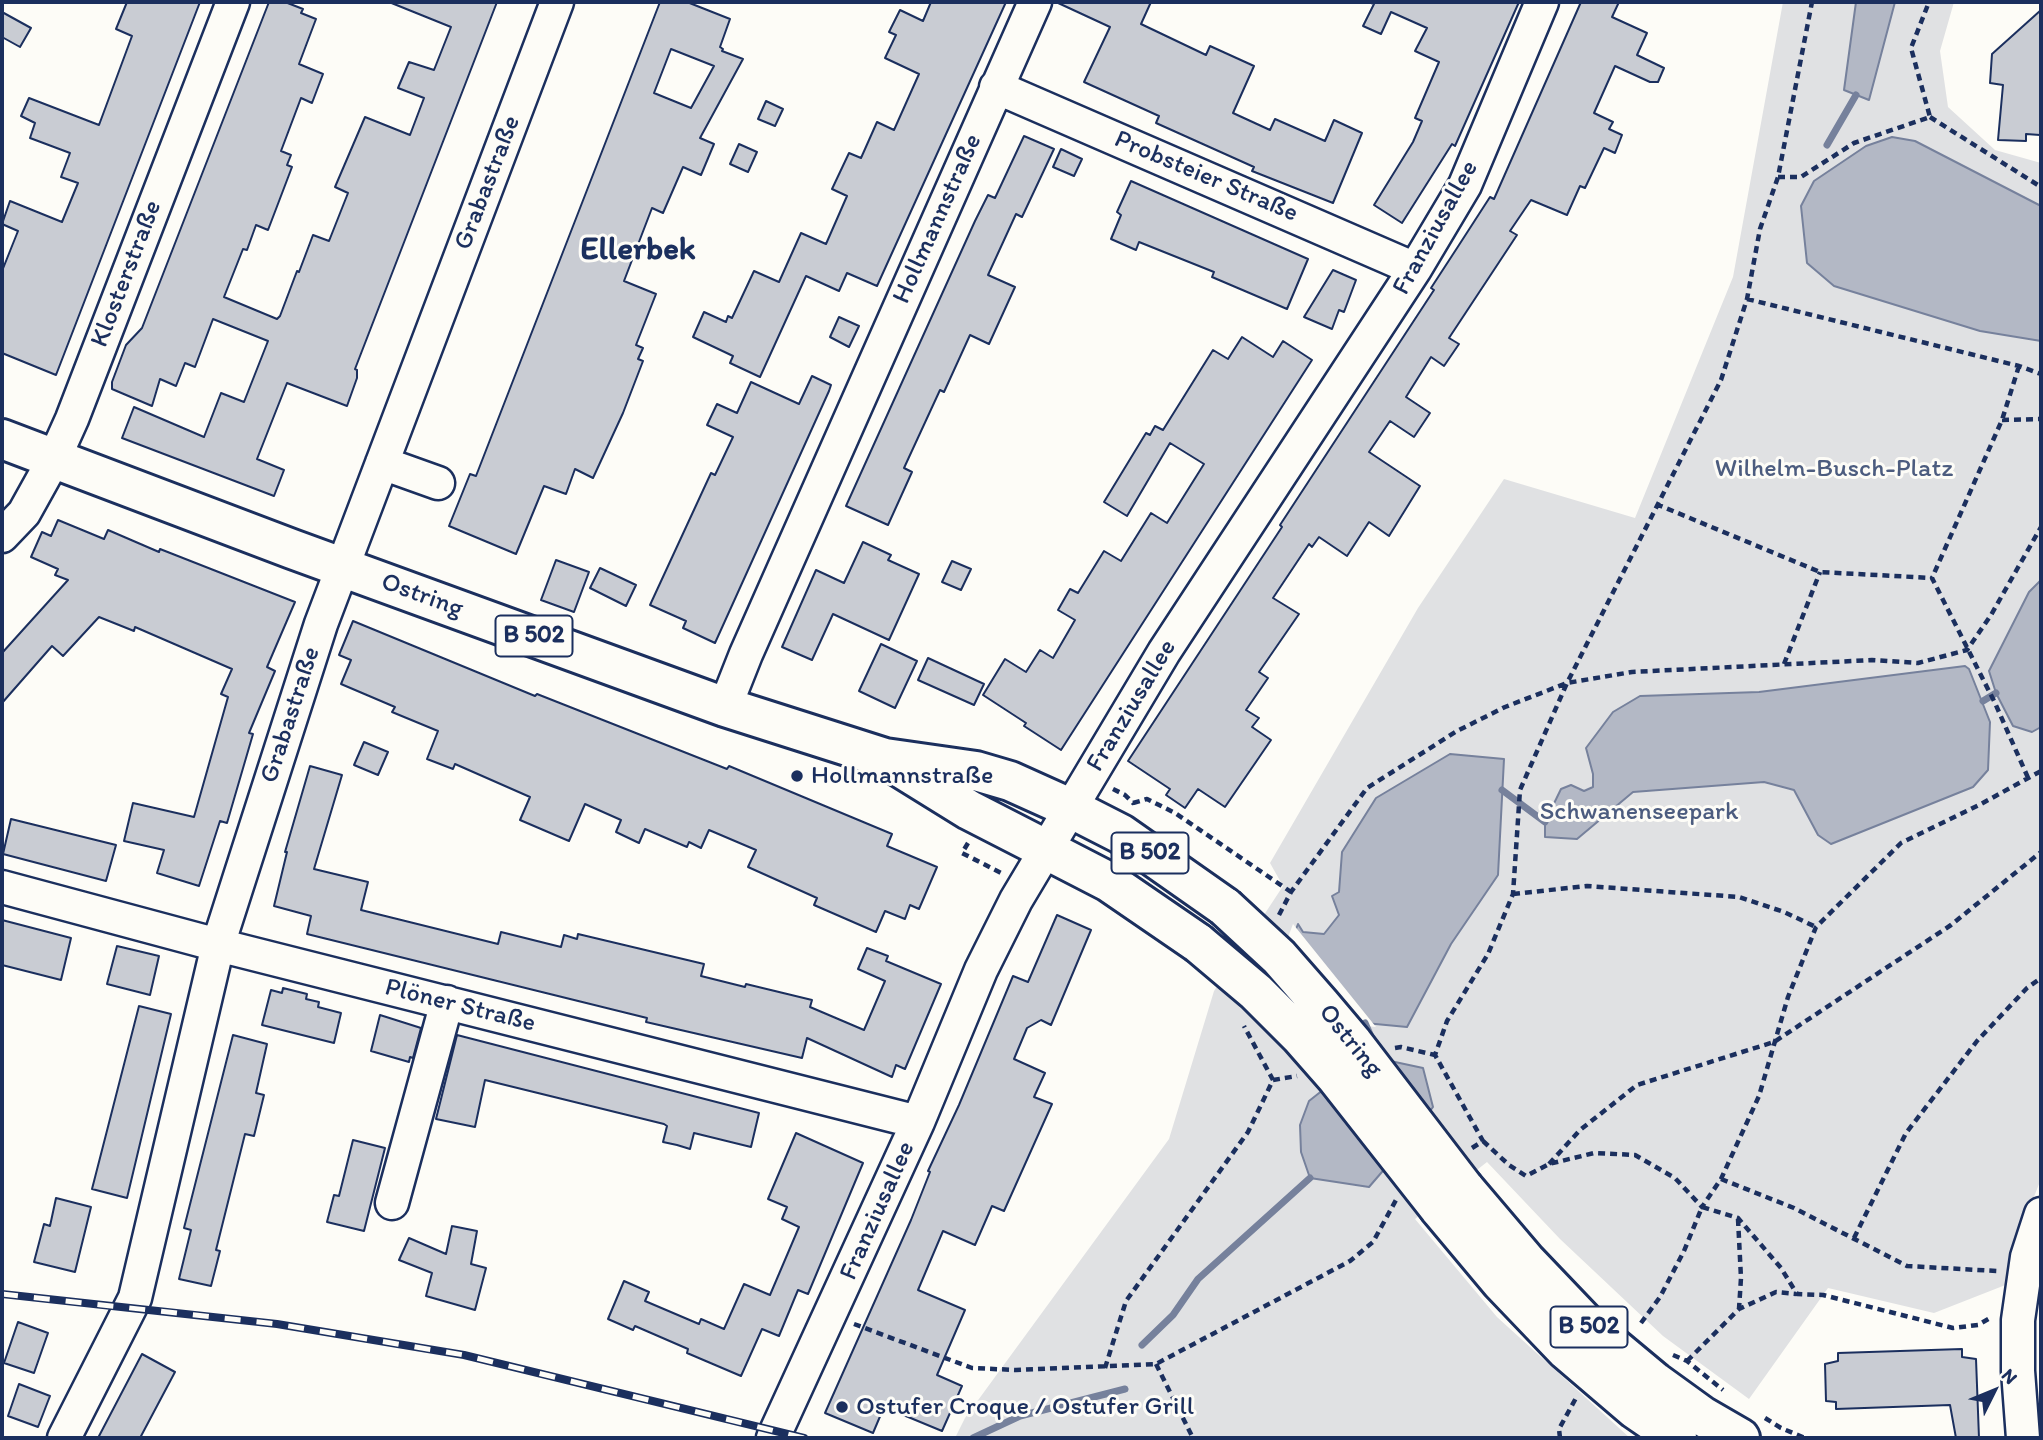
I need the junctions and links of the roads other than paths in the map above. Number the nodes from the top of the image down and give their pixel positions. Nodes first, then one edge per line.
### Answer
1 (233, 2) edge
2 (557, 2) edge
3 (1035, 2) edge
4 (1542, 2) edge
5 (996, 87) junction
6 (1415, 269) junction
7 (2, 439) edge
8 (54, 460) junction
9 (382, 463) junction
10 (438, 483) dead end
11 (2, 536) edge
12 (341, 567) junction
13 (725, 707) junction
14 (885, 758) junction
15 (1070, 808) junction
16 (1045, 849) junction
17 (2, 887) edge
18 (218, 945) junction
19 (447, 1002) junction
20 (918, 1122) junction
21 (1455, 1184) junction
22 (392, 1203) dead end
23 (2041, 1214) edge
24 (2031, 1294) edge
25 (1750, 1426) edge
26 (64, 1438) edge
27 (773, 1438) edge
28 (1677, 1438) edge
29 (2023, 1438) edge

1 - 8 street, Klosterstraße
2 - 9 street, Grabastraße
3 - 5 street, Hollmannstraße
4 - 6 street, Franziusallee
5 - 6 street, Probsteier Straße
5 - 13 street, Hollmannstraße
6 - 15 street, Franziusallee
7 - 8 main road, Ostring / B 502
8 - 11 street, Klosterstraße
8 - 12 main road, Ostring / B 502
9 - 10 street
9 - 12 street, Grabastraße
12 - 13 main road, Ostring / B 502
12 - 18 street, Grabastraße
13 - 14 main road, Ostring / B 502
14 - 15 main road, Ostring / B 502
14 - 16 main road, Ostring / B 502
15 - 16 street, Franziusallee
15 - 21 main road, Ostring / B 502, bridge
16 - 20 street, Franziusallee
16 - 21 main road, Ostring / B 502, bridge
17 - 18 street, Plöner Straße
18 - 19 street, Plöner Straße
18 - 26 street, Grabastraße
19 - 20 street, Plöner Straße
19 - 22 street
20 - 27 street, Franziusallee
21 - 25 main road, Ostring / B 502
21 - 28 main road, Ostring / B 502
23 - 24 street
24 - 29 street

